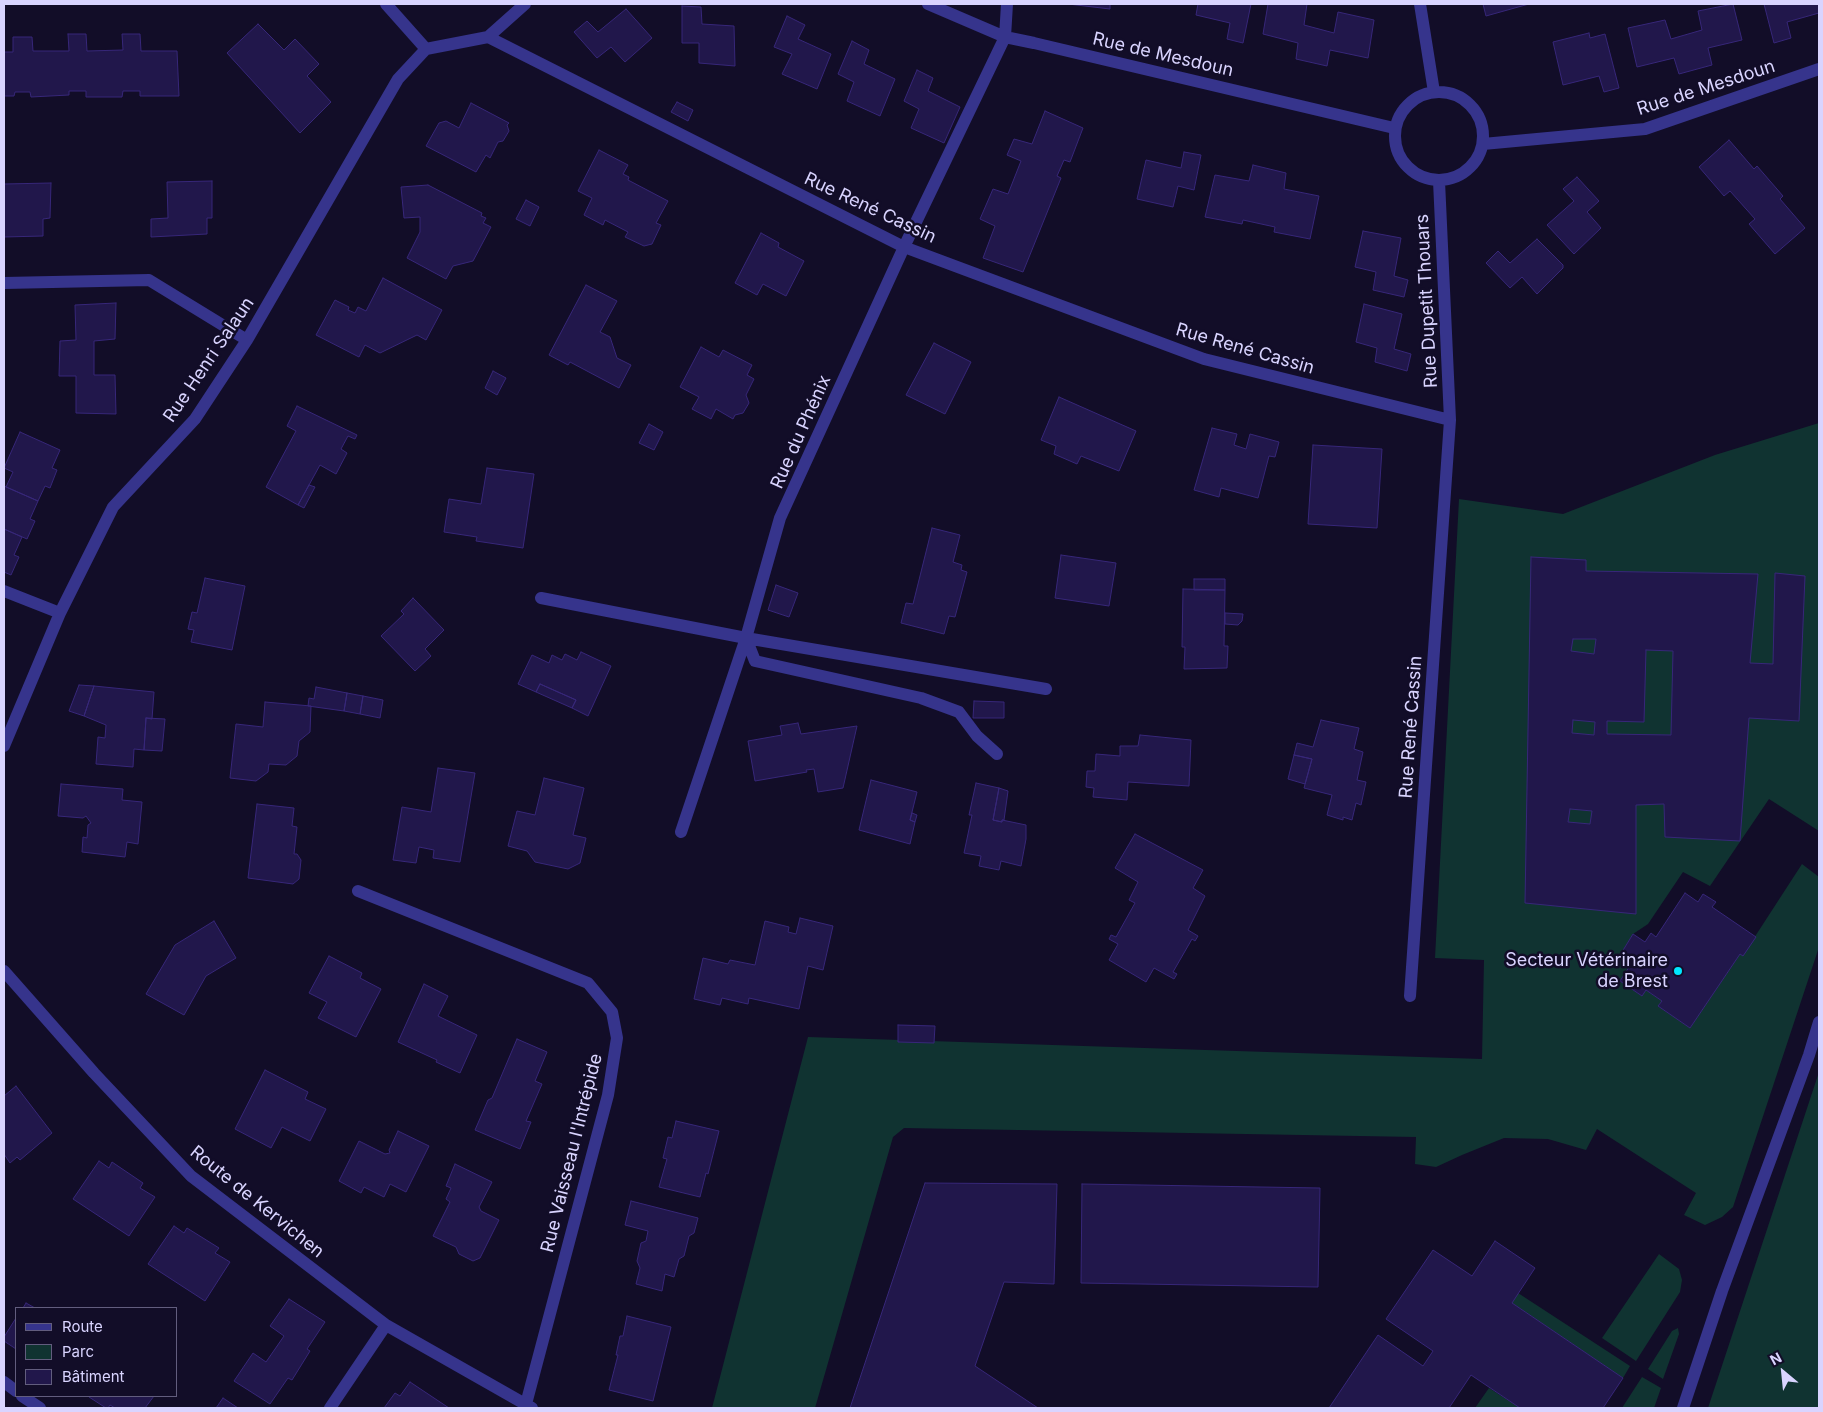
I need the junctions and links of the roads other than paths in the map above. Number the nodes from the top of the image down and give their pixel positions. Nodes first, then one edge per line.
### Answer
1 (386, 4) edge
2 (525, 4) edge
3 (928, 4) edge
4 (1007, 4) edge
5 (1420, 4) edge
6 (488, 37) junction
7 (1004, 38) junction
8 (426, 49) junction
9 (1819, 69) edge
10 (1434, 92) junction
11 (1394, 128) junction
12 (1483, 144) junction
13 (1439, 181) junction
14 (904, 247) junction
15 (4, 283) edge
16 (247, 340) junction
17 (1450, 420) junction
18 (4, 591) edge
19 (541, 598) dead end
20 (60, 612) junction
21 (746, 638) junction
22 (1046, 689) dead end
23 (4, 746) edge
24 (997, 754) dead end
25 (681, 832) dead end
26 (358, 891) dead end
27 (4, 971) edge
28 (1410, 996) dead end
29 (1819, 1022) edge
30 (386, 1325) junction
31 (4, 1382) edge
32 (15, 1390) edge
33 (24, 1397) edge
34 (529, 1406) edge
35 (40, 1408) edge
36 (330, 1408) edge
37 (1683, 1408) edge

1 - 8 street
2 - 6 street
3 - 7 street, Rue de Mesdoun
4 - 7 street
5 - 10 street
6 - 8 street
6 - 14 street, Rue René Cassin
7 - 11 street, Rue de Mesdoun
7 - 14 street, Rue du Phénix
8 - 16 street, Rue Henri Salaun
9 - 12 street, Rue de Mesdoun
10 - 11 street
10 - 12 street
11 - 13 street
12 - 13 street
13 - 17 street, Rue Dupetit Thouars
14 - 17 street, Rue René Cassin
14 - 21 street, Rue du Phénix
15 - 16 street
16 - 20 street, Rue Henri Salaun
17 - 28 street, Rue René Cassin
18 - 20 street
19 - 21 street
20 - 23 street, Rue Henri Salaun
21 - 22 street
21 - 24 street
21 - 25 street, Rue du Phénix
26 - 34 street, Rue Vaisseau l'Intrépide
27 - 30 street, Route de Kervichen
29 - 37 street
30 - 34 street, Route de Kervichen
30 - 36 street
31 - 32 street
33 - 35 street

